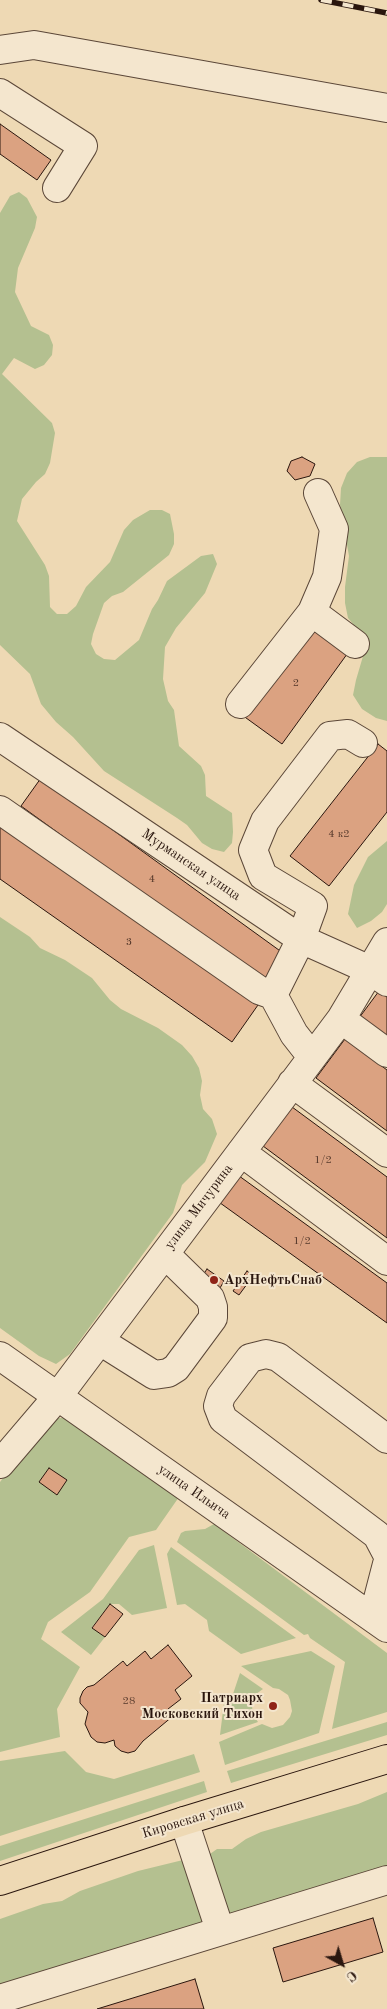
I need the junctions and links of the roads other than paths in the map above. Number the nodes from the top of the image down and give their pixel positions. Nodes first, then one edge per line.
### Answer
1 (0, 50) edge
2 (0, 93) edge
3 (387, 108) edge
4 (57, 188) dead end
5 (318, 493) dead end
6 (312, 612) junction
7 (355, 644) dead end
8 (240, 704) dead end
9 (0, 737) edge
10 (363, 743) dead end
11 (0, 810) edge
12 (301, 939) junction
13 (387, 942) edge
14 (379, 976) edge
15 (273, 995) junction
16 (340, 1019) junction
17 (387, 1053) edge
18 (312, 1057) junction
19 (292, 1083) junction
20 (241, 1152) junction
21 (387, 1153) edge
22 (165, 1254) junction
23 (387, 1261) edge
24 (100, 1341) junction
25 (0, 1356) edge
26 (58, 1396) junction
27 (387, 1439) edge
28 (0, 1464) edge
29 (384, 1537) edge
30 (387, 1564) edge
31 (380, 1623) edge
32 (387, 1759) edge
33 (184, 1821) junction
34 (387, 1880) edge
35 (0, 1881) edge
36 (220, 1930) junction
37 (0, 1999) edge

1 - 3 street
2 - 4 street
5 - 6 street
6 - 7 street
6 - 8 street
9 - 12 street, Мурманская улица
10 - 12 street
11 - 15 street
12 - 14 street, Мурманская улица
12 - 15 street
13 - 14 street, улица Мичурина
14 - 16 street, улица Мичурина
15 - 18 street
16 - 17 street
16 - 18 street, улица Мичурина
18 - 19 street, улица Мичурина
19 - 20 street, улица Мичурина
19 - 21 street
20 - 22 street, улица Мичурина
20 - 23 street
22 - 24 street, улица Мичурина
22 - 24 street
24 - 26 street, улица Мичурина
25 - 26 street, улица Ильича
26 - 28 street, улица Мичурина
26 - 31 street, улица Ильича
27 - 29 street
30 - 31 street
32 - 33 main road, Кировская улица
33 - 35 main road, Кировская улица
33 - 36 street
34 - 36 street
36 - 37 street

